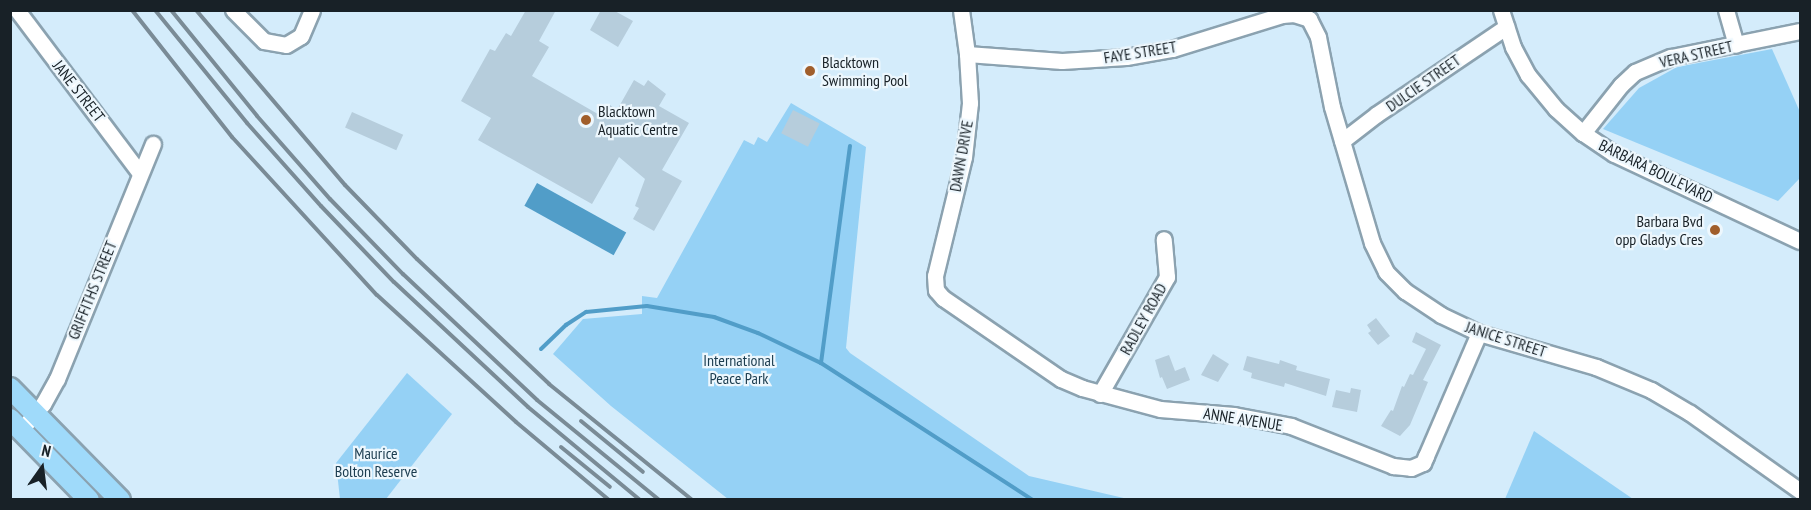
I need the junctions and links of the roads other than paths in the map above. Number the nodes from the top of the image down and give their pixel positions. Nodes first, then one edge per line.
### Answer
1 (16, 10) edge
2 (233, 10) edge
3 (312, 10) edge
4 (961, 10) edge
5 (1501, 10) edge
6 (1726, 10) edge
7 (1309, 19) joint
8 (1506, 27) junction
9 (1800, 31) edge
10 (1736, 45) junction
11 (967, 54) junction
12 (1583, 133) junction
13 (1342, 141) junction
14 (153, 144) dead end
15 (140, 173) junction
16 (1164, 239) dead end
17 (1800, 241) edge
18 (943, 298) joint
19 (1479, 333) junction
20 (10, 388) edge
21 (1100, 394) junction
22 (35, 414) junction
23 (16, 425) edge
24 (1800, 491) edge
25 (88, 500) edge
26 (120, 500) edge

1 - 15 street, JANE STREET
2 - 3 street
4 - 11 street, DAWN DRIVE
5 - 8 street, BARBARA BOULEVARD
6 - 10 street
7 - 11 street, FAYE STREET
7 - 13 street, JANICE STREET
8 - 12 street, BARBARA BOULEVARD
8 - 13 street, DULCIE STREET
9 - 10 street, VERA STREET
10 - 12 street, VERA STREET
11 - 18 street, DAWN DRIVE
12 - 17 street, BARBARA BOULEVARD
13 - 19 street, JANICE STREET
14 - 15 street, GRIFFITHS STREET
15 - 22 street, GRIFFITHS STREET
16 - 21 street, RADLEY ROAD
18 - 21 street, ANNE AVENUE
19 - 21 street, ANNE AVENUE
19 - 24 street, JANICE STREET
20 - 22 main road
22 - 23 street, GRIFFITHS STREET
22 - 26 main road
23 - 25 main road

